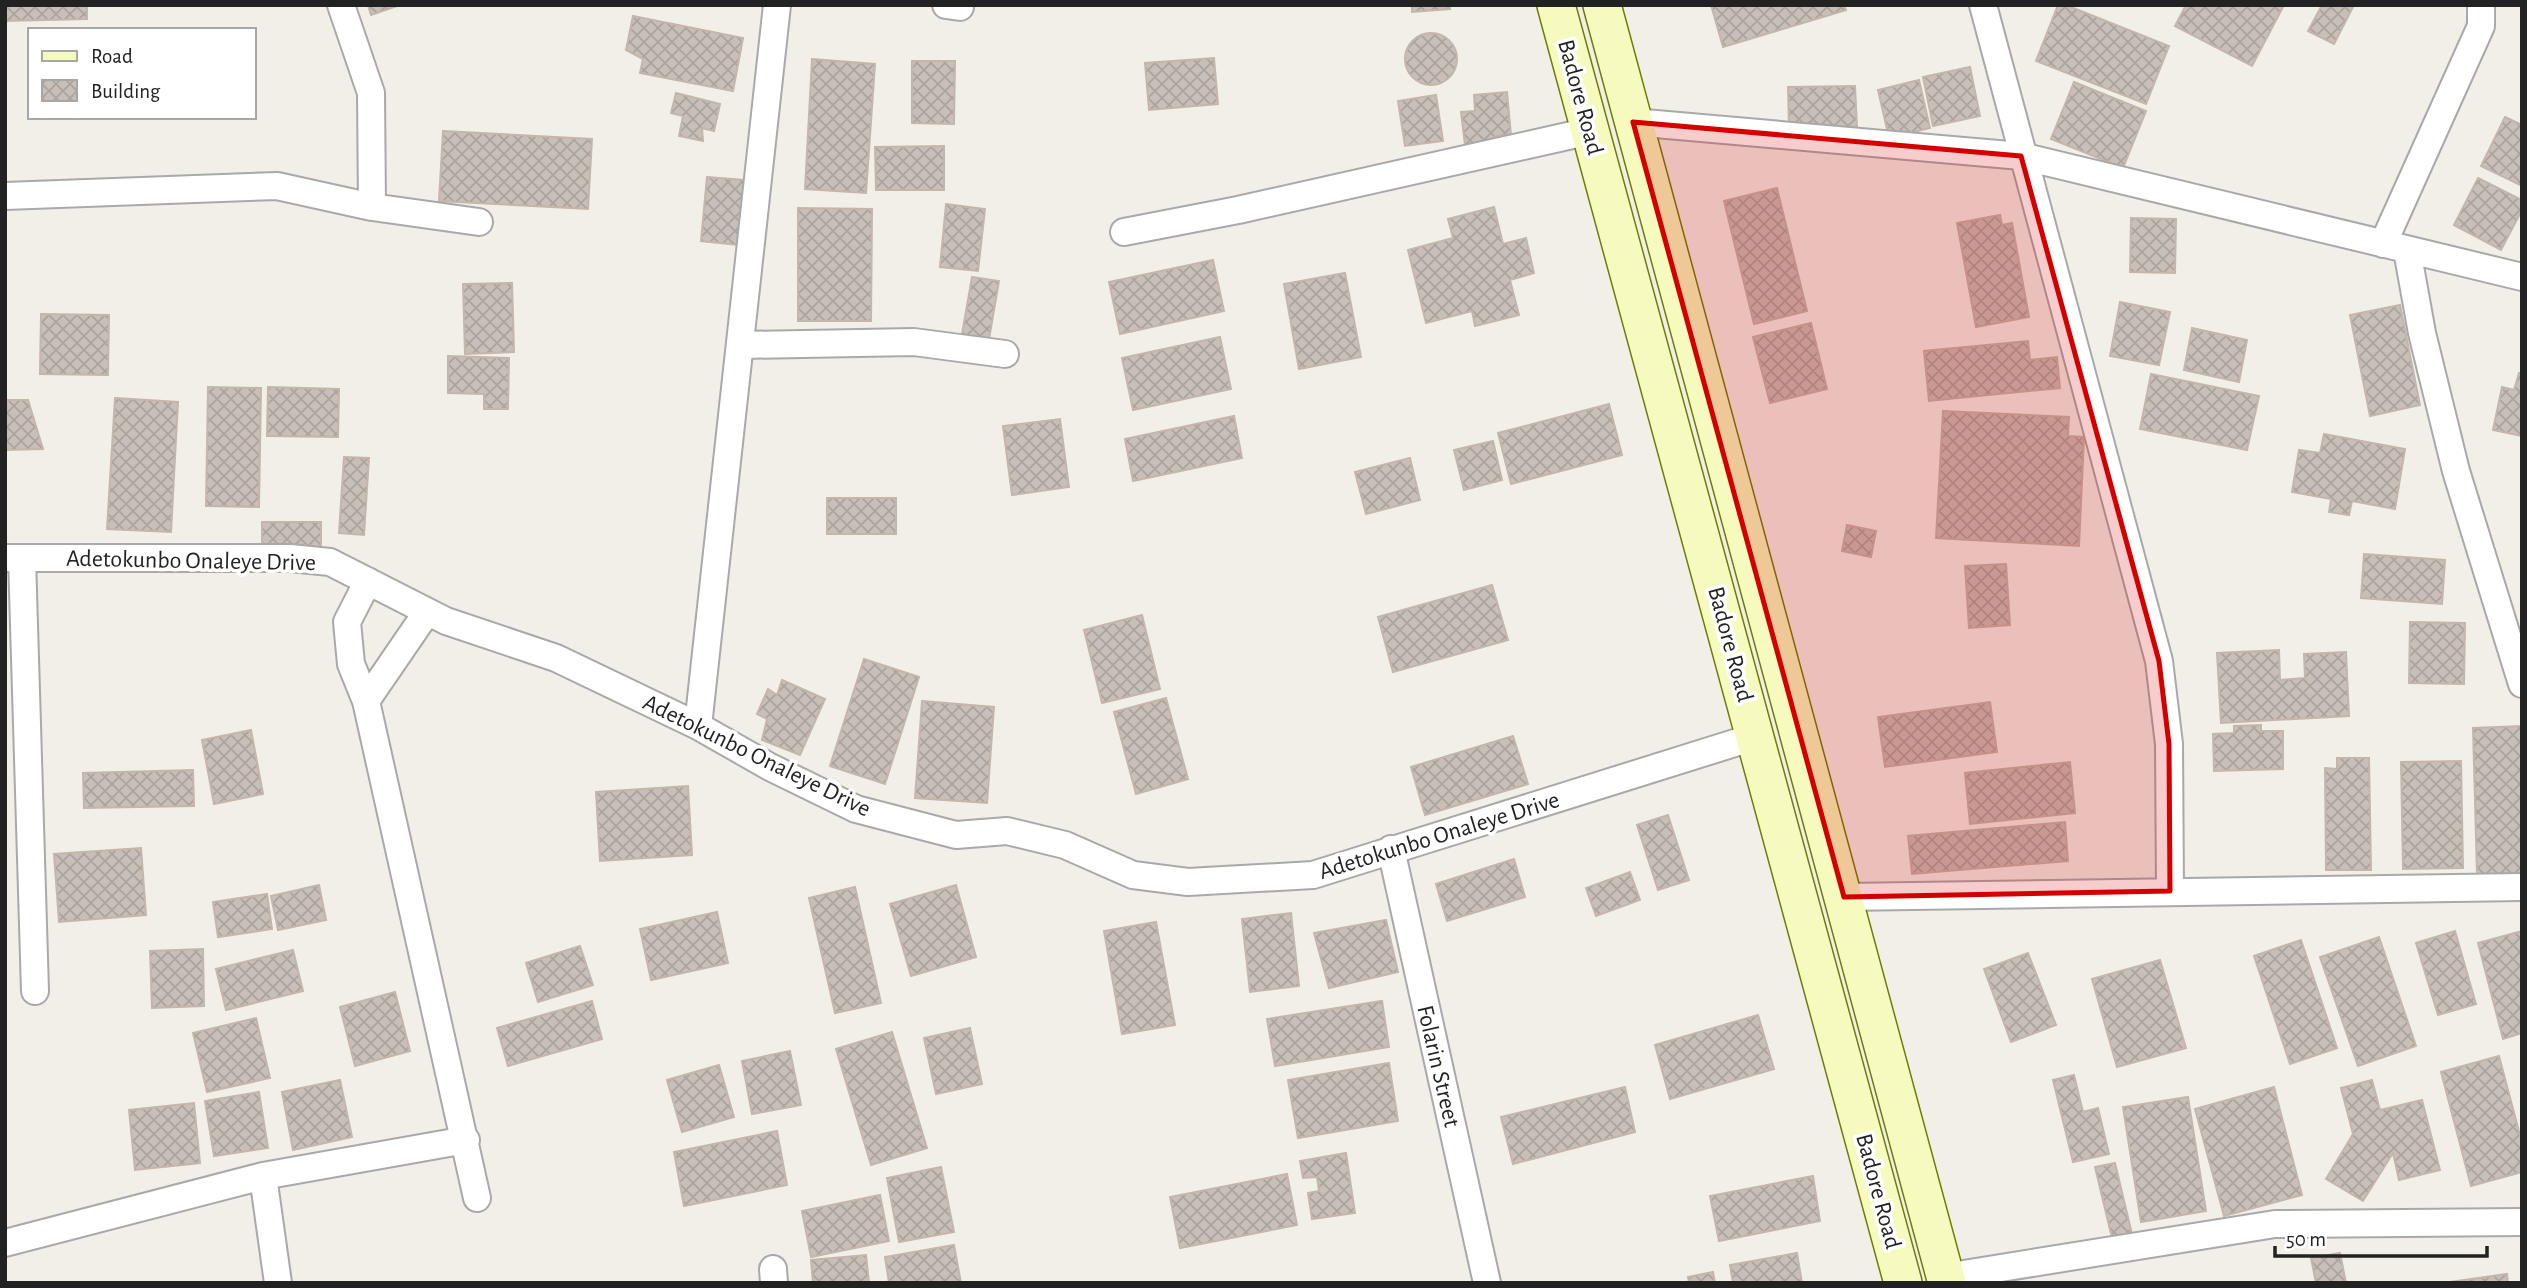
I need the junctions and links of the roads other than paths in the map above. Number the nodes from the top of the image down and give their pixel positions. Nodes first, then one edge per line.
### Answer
1 (341, 5) edge
2 (777, 5) edge
3 (1556, 5) edge
4 (1602, 5) edge
5 (1983, 5) edge
6 (2481, 5) edge
7 (1633, 122) junction
8 (1590, 131) junction
9 (2021, 156) junction
10 (5, 196) edge
11 (372, 207) junction
12 (479, 222) dead end
13 (1124, 232) dead end
14 (2395, 247) junction
15 (2522, 277) edge
16 (741, 345) junction
17 (1005, 354) dead end
18 (13, 558) edge
19 (368, 581) junction
20 (427, 612) junction
21 (2522, 684) edge
22 (366, 701) junction
23 (698, 726) junction
24 (1757, 736) junction
25 (1391, 849) junction
26 (2522, 887) edge
27 (2170, 891) junction
28 (1844, 897) junction
29 (35, 991) dead end
30 (466, 1140) junction
31 (263, 1176) junction
32 (477, 1198) dead end
33 (2522, 1223) edge
34 (5, 1243) edge
35 (1946, 1280) edge
36 (278, 1283) edge
37 (1487, 1283) edge
38 (1903, 1283) edge

1 - 11 street
2 - 16 street
3 - 8 main road, Badore Road
4 - 7 main road, Badore Road
5 - 9 street
6 - 14 street
7 - 9 street
7 - 28 main road, Badore Road
8 - 13 street
8 - 24 main road, Badore Road
9 - 14 street
9 - 27 street
10 - 11 street
11 - 12 street
14 - 15 street
14 - 21 street
16 - 17 street
16 - 23 street
18 - 19 street, Adetokunbo Onaleye Drive
18 - 29 street
19 - 20 street, Adetokunbo Onaleye Drive
19 - 22 street
20 - 22 street
20 - 23 street, Adetokunbo Onaleye Drive
22 - 30 street
23 - 25 street, Adetokunbo Onaleye Drive
24 - 25 street, Adetokunbo Onaleye Drive
24 - 38 main road, Badore Road
25 - 37 street, Folarin Street
26 - 27 street
27 - 28 street
28 - 35 main road, Badore Road
30 - 31 street
30 - 32 street
31 - 34 street
31 - 36 street
33 - 35 street

